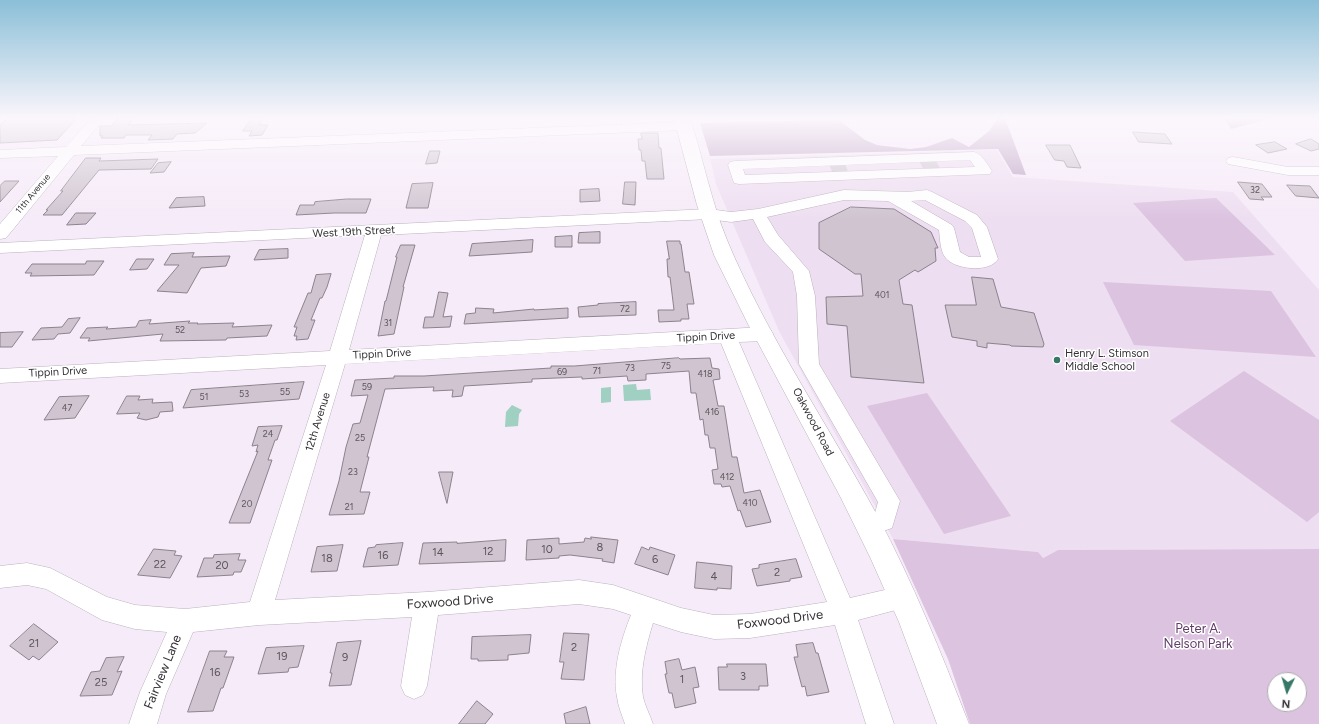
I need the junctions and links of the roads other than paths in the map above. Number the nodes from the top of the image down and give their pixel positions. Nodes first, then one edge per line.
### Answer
1 (52, 152) edge
2 (69, 152) edge
3 (691, 152) edge
4 (0, 154) edge
5 (1233, 161) dead end
6 (1319, 171) edge
7 (934, 173) junction
8 (842, 177) junction
9 (848, 195) junction
10 (927, 195) junction
11 (892, 197) junction
12 (709, 214) junction
13 (758, 214) junction
14 (374, 231) junction
15 (0, 234) edge
16 (0, 248) edge
17 (764, 334) junction
18 (727, 336) junction
19 (338, 357) junction
20 (813, 371) junction
21 (0, 376) edge
22 (788, 377) junction
23 (868, 524) junction
24 (0, 577) edge
25 (902, 598) junction
26 (427, 604) junction
27 (646, 609) junction
28 (843, 612) junction
29 (259, 613) junction
30 (185, 621) junction
31 (414, 686) dead end
32 (143, 724) edge
33 (639, 724) edge
34 (880, 724) edge
35 (953, 724) edge

1 - 4 street
2 - 15 street, 11th Avenue
3 - 12 main road, Oakwood Road
5 - 6 street
7 - 8 street
7 - 8 street
7 - 10 street
8 - 9 street
9 - 11 street, West 19th Street
9 - 13 street, West 19th Street
10 - 11 street, West 19th Street
10 - 11 street
12 - 13 street, West 19th Street
12 - 14 street, West 19th Street
12 - 17 main road, Oakwood Road
13 - 20 street
14 - 16 street, West 19th Street
14 - 19 street, 12th Avenue
17 - 18 street, Tippin Drive
17 - 22 main road, Oakwood Road
18 - 19 street, Tippin Drive
18 - 28 street
19 - 21 street, Tippin Drive
19 - 29 street, 12th Avenue
20 - 22 street
20 - 23 street
22 - 23 main road, Oakwood Road
23 - 25 main road, Oakwood Road
24 - 30 street, Foxwood Drive
25 - 28 street, Foxwood Drive
25 - 35 main road, Oakwood Road
26 - 27 street, Foxwood Drive
26 - 29 street, Foxwood Drive
26 - 31 street
27 - 28 street, Foxwood Drive
27 - 33 street
28 - 34 street
29 - 30 street, Foxwood Drive
30 - 32 street, Fairview Lane

